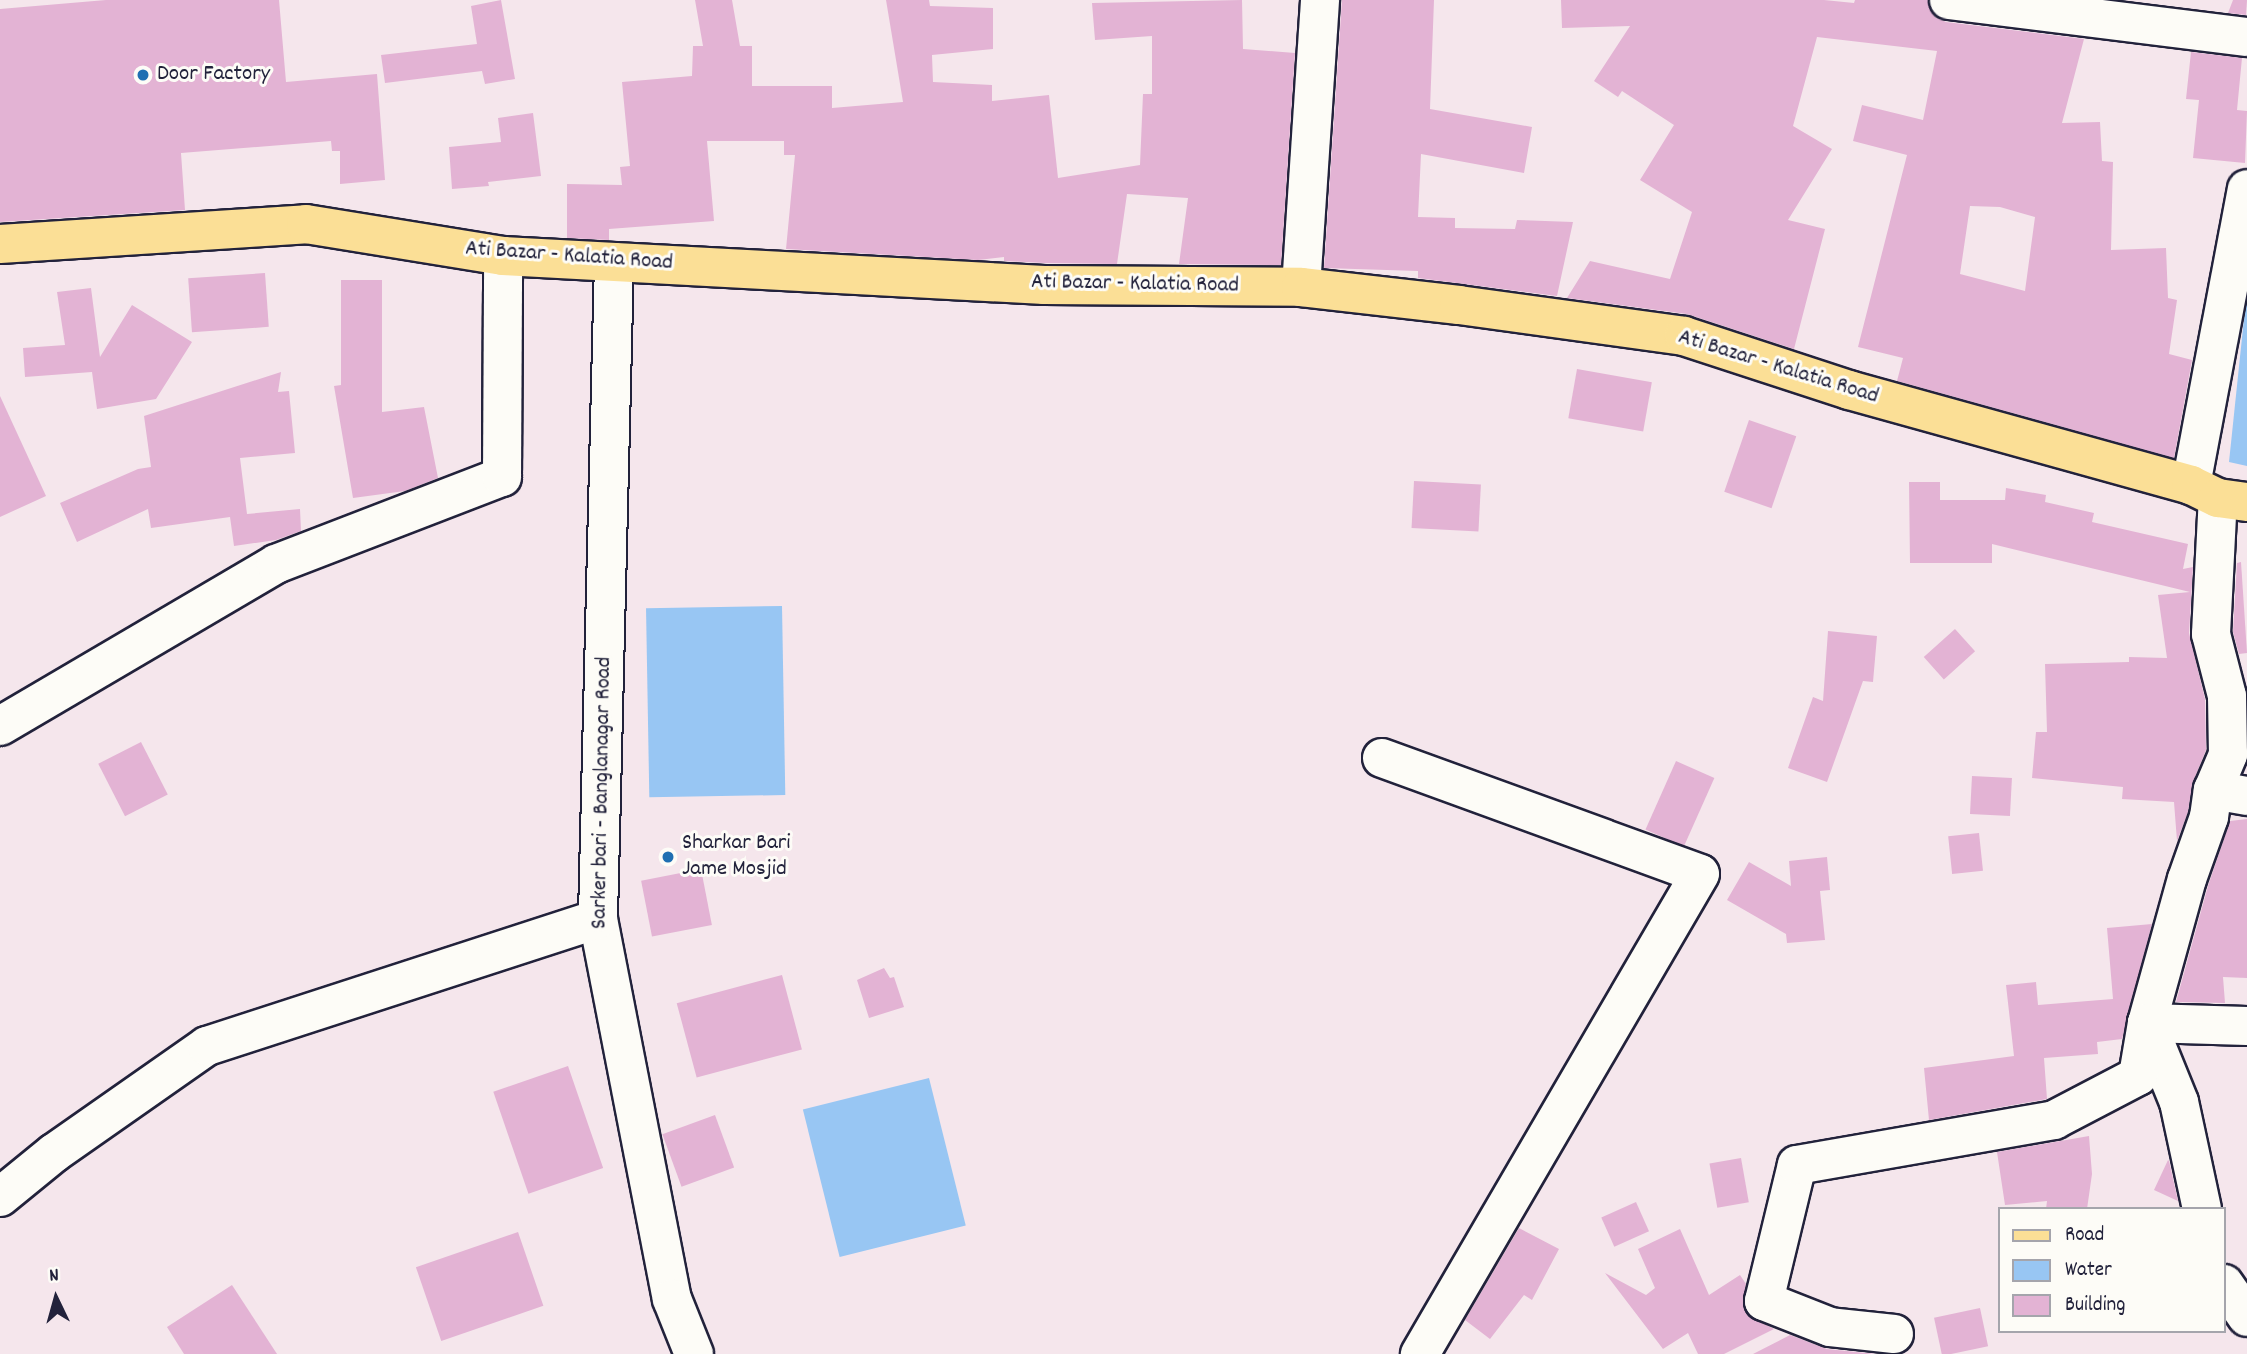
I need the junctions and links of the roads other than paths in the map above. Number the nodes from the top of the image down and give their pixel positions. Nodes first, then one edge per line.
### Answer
1 (1320, 0) edge
2 (1949, 0) edge
3 (2247, 37) edge
4 (2247, 189) edge
5 (0, 244) edge
6 (503, 256) junction
7 (614, 262) junction
8 (1301, 287) junction
9 (2219, 495) edge
10 (0, 726) edge
11 (1382, 758) dead end
12 (2230, 793) edge
13 (598, 919) junction
14 (2147, 1023) junction
15 (2247, 1026) edge
16 (0, 1197) edge
17 (2202, 1207) edge
18 (2226, 1287) edge
19 (2247, 1317) edge
20 (1894, 1334) dead end
21 (694, 1354) edge
22 (1420, 1354) edge

1 - 8 street
2 - 3 street
4 - 9 street
5 - 6 main road, Ati Bazar - Kalatia Road
6 - 7 main road, Ati Bazar - Kalatia Road
6 - 10 street
7 - 8 main road, Ati Bazar - Kalatia Road
7 - 13 street, Sarker bari - Banglanagar Road
8 - 9 main road, Ati Bazar - Kalatia Road
9 - 12 street
11 - 22 street
12 - 14 street
13 - 16 street
13 - 21 street, Sarker bari - Banglanagar Road
14 - 15 street
14 - 17 street
14 - 20 street
18 - 19 street

